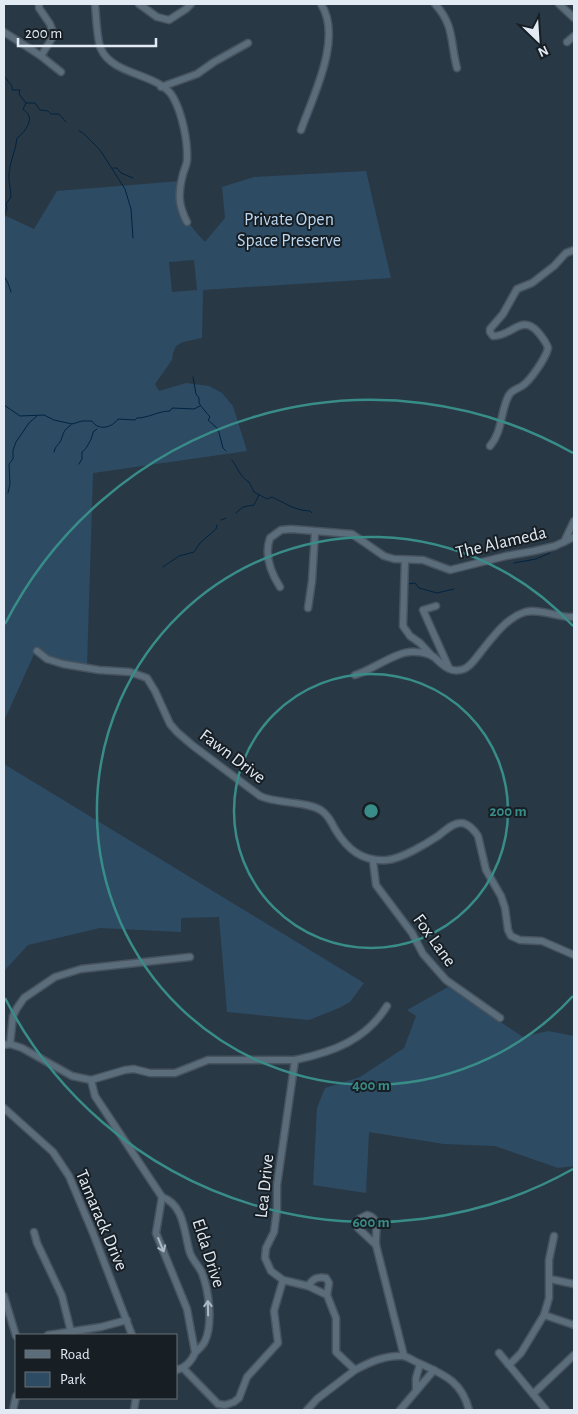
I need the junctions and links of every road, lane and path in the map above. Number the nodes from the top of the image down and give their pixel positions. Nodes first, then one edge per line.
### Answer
1 (39, 4) edge
2 (95, 4) edge
3 (139, 4) edge
4 (190, 4) edge
5 (321, 4) edge
6 (435, 4) edge
7 (559, 4) edge
8 (574, 18) edge
9 (4, 32) edge
10 (574, 36) edge
11 (567, 42) dead end
12 (248, 43) dead end
13 (41, 56) junction
14 (457, 68) dead end
15 (61, 72) dead end
16 (162, 87) junction
17 (301, 130) dead end
18 (187, 222) dead end
19 (574, 250) edge
20 (490, 446) dead end
21 (574, 520) edge
22 (315, 532) junction
23 (574, 537) edge
24 (564, 542) junction
25 (405, 560) junction
26 (280, 587) dead end
27 (436, 606) dead end
28 (308, 608) dead end
29 (574, 617) edge
30 (37, 651) dead end
31 (432, 656) junction
32 (450, 669) junction
33 (355, 675) dead end
34 (373, 861) junction
35 (574, 954) edge
36 (190, 957) dead end
37 (386, 1006) dead end
38 (500, 1018) dead end
39 (7, 1045) edge
40 (295, 1060) junction
41 (91, 1080) junction
42 (4, 1108) edge
43 (162, 1197) junction
44 (34, 1232) dead end
45 (554, 1236) dead end
46 (376, 1245) junction
47 (550, 1279) junction
48 (283, 1280) junction
49 (574, 1284) edge
50 (308, 1286) junction
51 (327, 1295) junction
52 (4, 1296) edge
53 (544, 1315) junction
54 (127, 1320) junction
55 (574, 1325) edge
56 (71, 1332) junction
57 (15, 1334) edge
58 (56, 1334) edge
59 (132, 1334) edge
60 (195, 1352) junction
61 (499, 1353) dead end
62 (574, 1354) edge
63 (404, 1356) junction
64 (420, 1364) junction
65 (509, 1365) junction
66 (184, 1368) junction
67 (178, 1370) edge
68 (355, 1370) junction
69 (434, 1370) junction
70 (416, 1378) junction
71 (424, 1383) junction
72 (416, 1391) junction
73 (533, 1394) junction
74 (217, 1407) edge
75 (308, 1410) edge
76 (400, 1410) edge
77 (469, 1410) edge
78 (546, 1410) edge

1 - 13 street
2 - 16 street
3 - 4 street
5 - 17 street
6 - 14 street
7 - 8 street
9 - 13 street
10 - 11 street
12 - 16 street
13 - 15 street
16 - 18 street
19 - 20 street
21 - 24 street
22 - 25 street, The Alameda
22 - 26 street, The Alameda
22 - 28 street
23 - 24 street, The Alameda
24 - 25 street, The Alameda
25 - 31 street
27 - 32 street
29 - 32 street
30 - 34 street, Fawn Drive
31 - 32 street
31 - 33 street
34 - 35 street
34 - 38 street, Fox Lane
36 - 39 street
37 - 40 street
39 - 41 street
40 - 41 street
40 - 48 street, Lea Drive
41 - 43 street, Elda Drive
42 - 54 street, Tamarack Drive
43 -> 60 street
60 -> 43 street, Elda Drive
44 - 56 street
45 - 47 street
46 - 46 street
46 - 63 street
47 - 49 street
47 - 53 street
48 - 50 street
48 - 74 street
50 - 51 street
50 - 51 street
51 - 68 street
52 - 57 street
53 - 55 street
53 - 65 street
54 - 56 street
54 - 59 street, Tamarack Drive
56 - 58 street
60 - 66 street, Elda Drive
61 - 65 street
62 - 73 street
63 - 64 street
63 - 68 street
64 - 69 street
64 - 70 street
65 - 73 street
66 - 67 street
66 - 74 street
68 - 75 street
69 - 71 street
69 - 77 street
70 - 71 street
70 - 72 street
71 - 72 street
72 - 76 street
73 - 78 street

